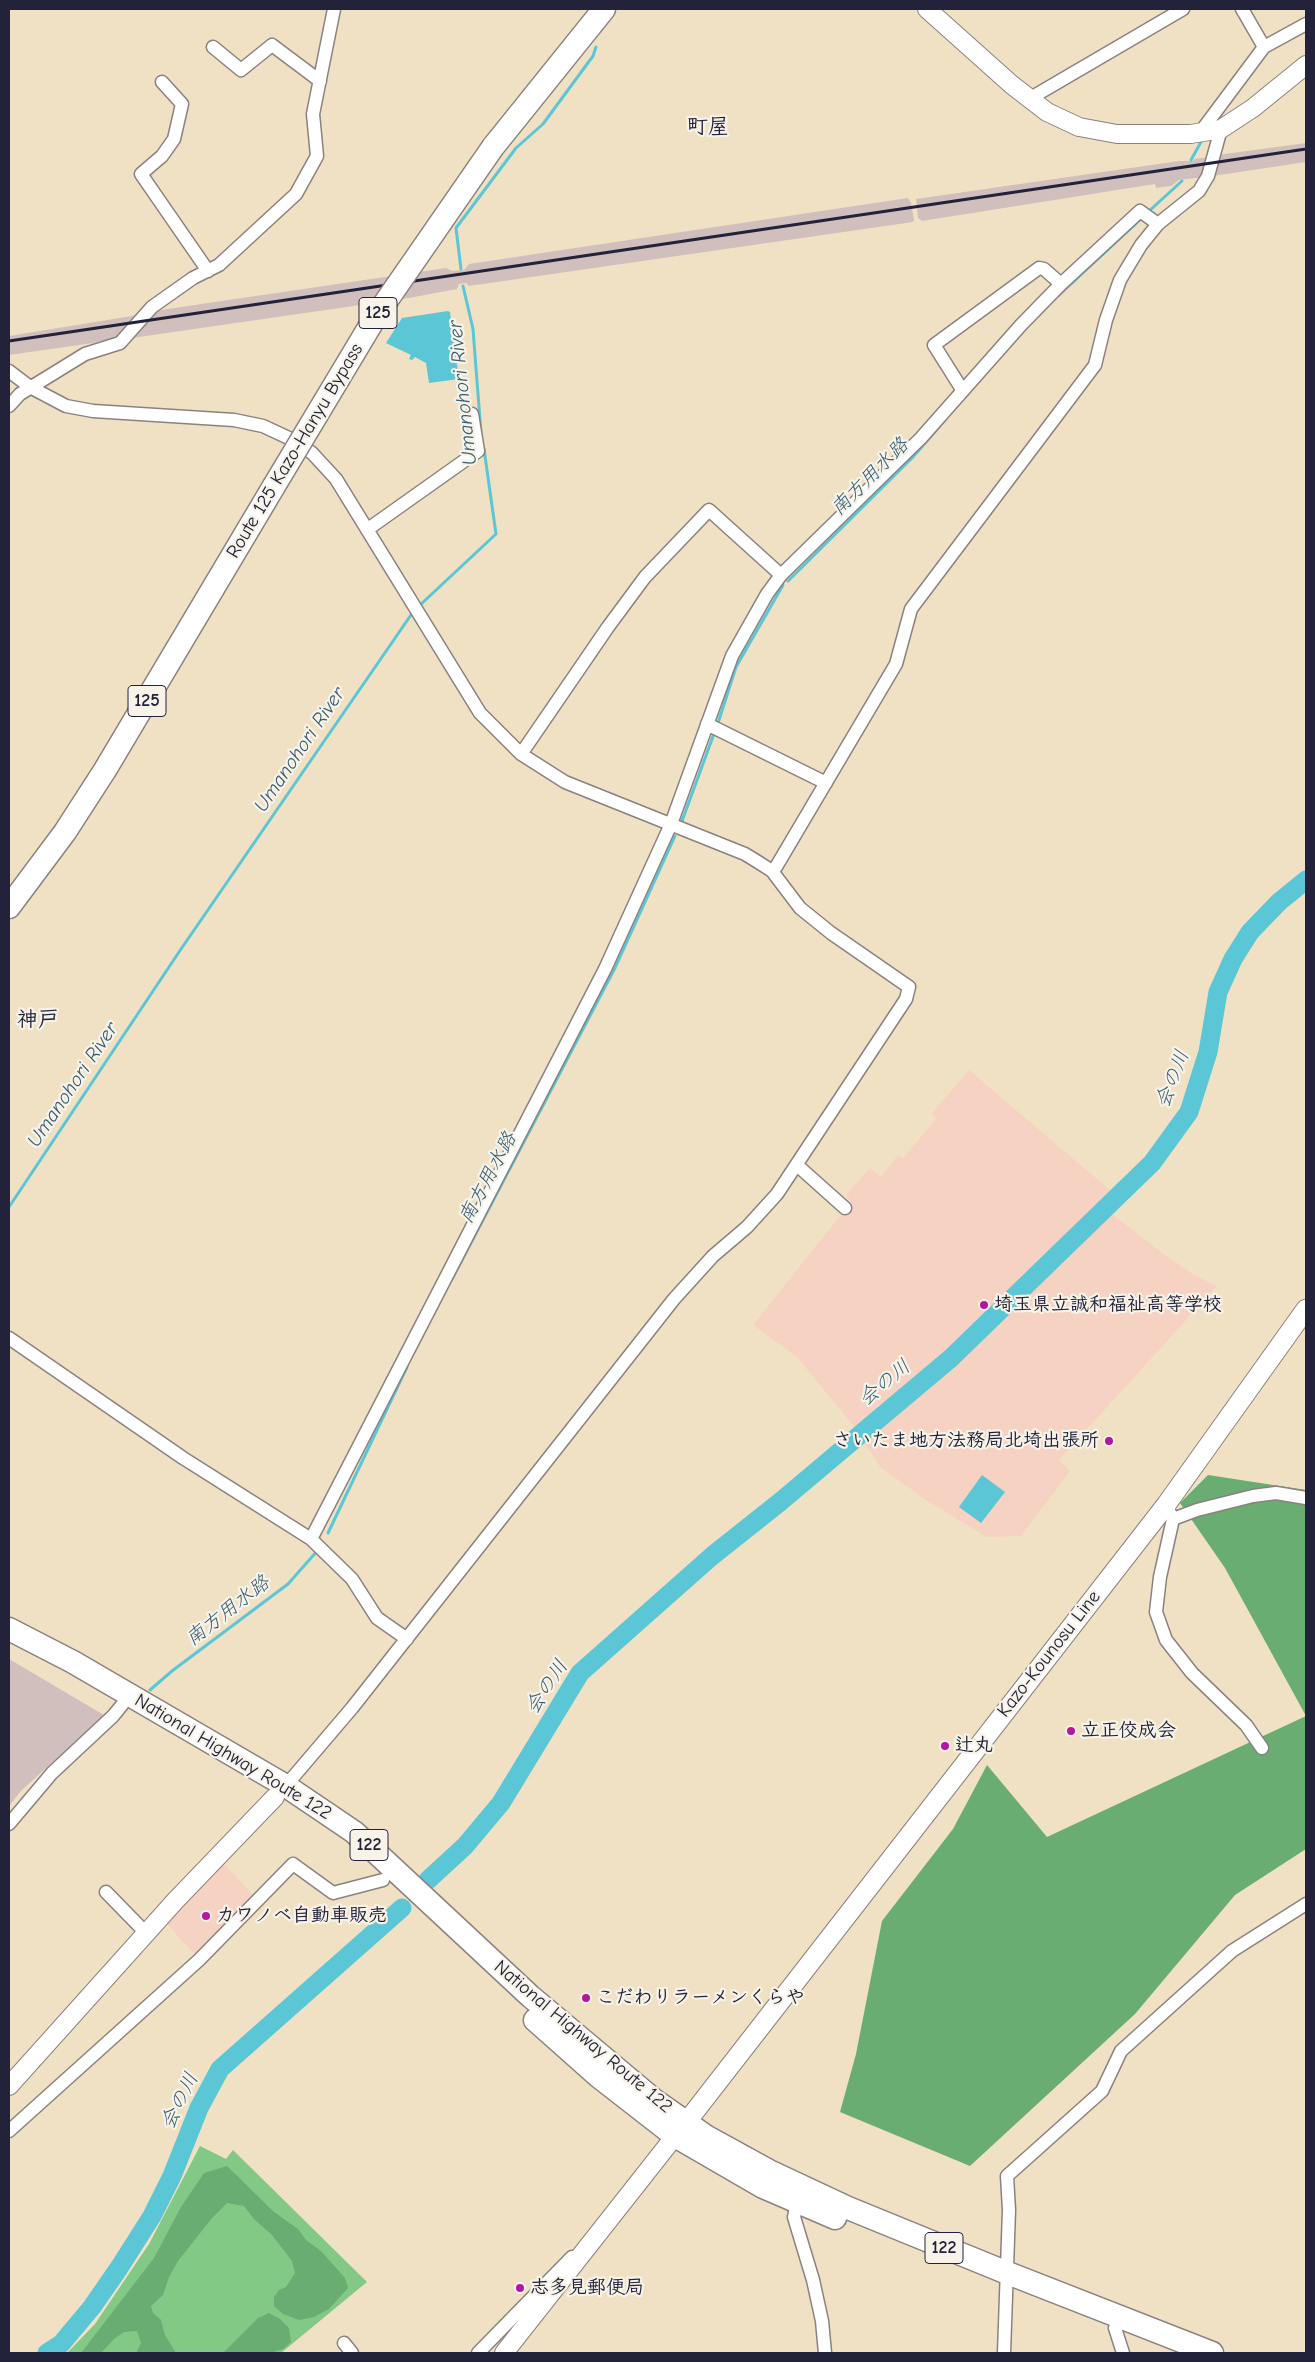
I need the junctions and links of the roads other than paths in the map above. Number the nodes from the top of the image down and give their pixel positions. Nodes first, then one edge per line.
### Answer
1 (334, 9) edge
2 (604, 9) edge
3 (927, 9) edge
4 (1183, 9) edge
5 (1242, 9) edge
6 (1306, 24) edge
7 (213, 47) dead end
8 (1264, 47) junction
9 (1306, 65) edge
10 (320, 81) junction
11 (162, 82) dead end
12 (1029, 99) junction
13 (1209, 132) junction
14 (1158, 224) junction
15 (208, 271) junction
16 (1061, 284) junction
17 (9, 371) edge
18 (30, 387) junction
19 (963, 391) junction
20 (9, 406) edge
21 (472, 414) dead end
22 (368, 529) junction
23 (781, 575) junction
24 (707, 724) junction
25 (521, 754) junction
26 (826, 783) junction
27 (671, 824) junction
28 (772, 871) junction
29 (9, 907) edge
30 (798, 1166) junction
31 (846, 1208) dead end
32 (1306, 1309) edge
33 (9, 1338) edge
34 (1306, 1498) edge
35 (1170, 1512) junction
36 (311, 1539) junction
37 (9, 1629) edge
38 (407, 1639) junction
39 (9, 1643) edge
40 (122, 1706) junction
41 (1262, 1748) dead end
42 (280, 1791) junction
43 (9, 1824) edge
44 (383, 1880) junction
45 (106, 1892) dead end
46 (1306, 1904) edge
47 (146, 1933) junction
48 (9, 2086) edge
49 (680, 2129) junction
50 (9, 2131) edge
51 (797, 2203) junction
52 (587, 2248) junction
53 (1005, 2280) junction
54 (1115, 2328) junction
55 (344, 2343) dead end
56 (352, 2353) edge
57 (478, 2353) edge
58 (504, 2353) edge
59 (825, 2353) edge
60 (1004, 2353) edge
61 (1123, 2353) edge
62 (1178, 2353) edge
63 (1212, 2353) edge

1 - 10 street
2 - 29 highway, Route 125 Kazo-Hanyu Bypass / 125, bridge
3 - 12 street
4 - 12 street
5 - 8 street
6 - 8 street
7 - 10 street
8 - 13 street
9 - 13 street
10 - 15 street
11 - 15 street
12 - 13 street
13 - 14 street
14 - 16 street
14 - 26 street
15 - 18 street
16 - 19 street
16 - 19 street
17 - 18 street
18 - 20 street
18 - 22 street
19 - 23 street
21 - 22 street
22 - 25 street
23 - 24 street
23 - 25 street
24 - 26 street
24 - 27 street
25 - 27 street
26 - 28 street
27 - 28 street
27 - 36 street
28 - 30 street
30 - 31 street
30 - 38 street
32 - 35 main road, Kazo-Kounosu Line
33 - 36 street
34 - 35 street
35 - 41 street
35 - 49 main road, Kazo-Kounosu Line
36 - 38 street
37 - 42 highway, National Highway Route 122 / 122
38 - 42 street
39 - 40 highway, National Highway Route 122 / 122
40 - 42 highway, National Highway Route 122 / 122
40 - 43 street
42 - 44 highway, National Highway Route 122 / 122
42 - 47 street
42 - 49 highway, National Highway Route 122 / 122
44 - 49 highway, National Highway Route 122 / 122
44 - 50 street
45 - 47 street
46 - 53 street
47 - 48 street
49 - 51 highway, National Highway Route 122 / 122
49 - 52 street
49 - 53 highway, National Highway Route 122 / 122
51 - 53 highway, National Highway Route 122 / 122
51 - 59 street
52 - 57 street
52 - 58 street
53 - 54 highway, National Highway Route 122 / 122
53 - 60 street
53 - 63 highway, National Highway Route 122 / 122
54 - 61 street
54 - 62 highway, National Highway Route 122 / 122
55 - 56 street

